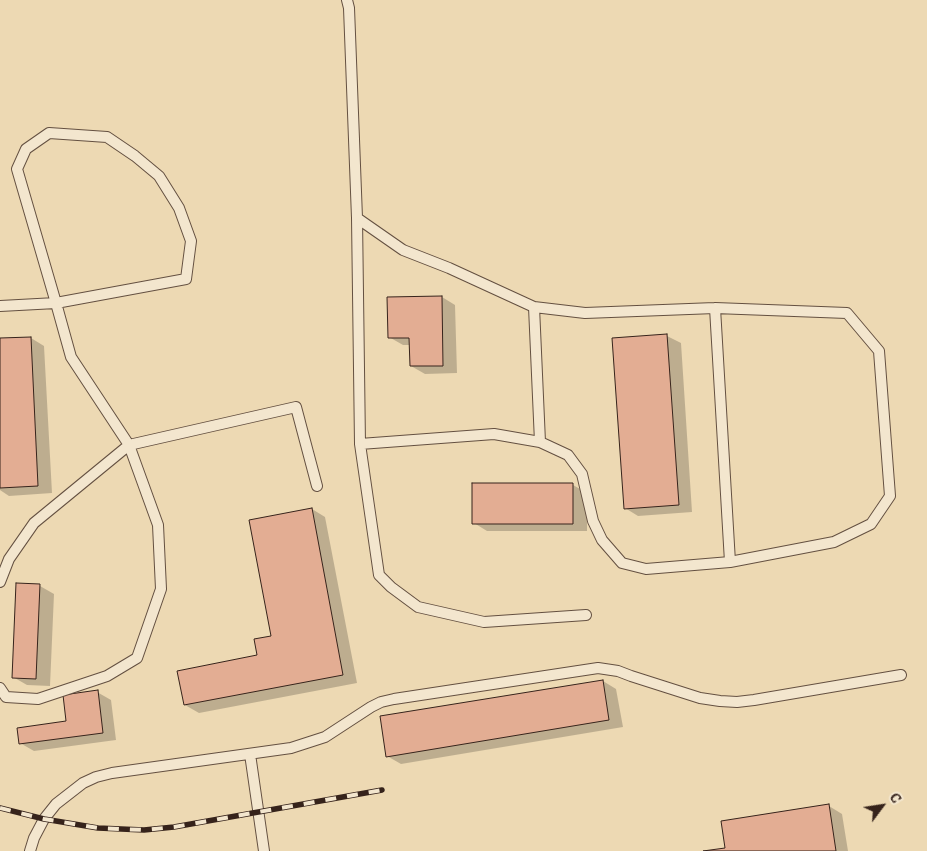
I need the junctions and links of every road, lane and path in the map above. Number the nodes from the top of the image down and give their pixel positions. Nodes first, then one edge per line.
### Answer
1 (348, 0) edge
2 (357, 218) junction
3 (56, 303) junction
4 (0, 306) edge
5 (534, 307) junction
6 (715, 308) junction
7 (540, 442) junction
8 (360, 444) junction
9 (129, 445) junction
10 (317, 486) dead end
11 (730, 562) junction
12 (0, 582) edge
13 (586, 615) dead end
14 (901, 675) dead end
15 (0, 688) edge
16 (250, 754) junction
17 (30, 851) edge
18 (264, 851) edge

1 - 2 lane
2 - 5 lane
2 - 8 lane
3 - 3 lane
3 - 4 lane
3 - 9 lane
5 - 6 lane
5 - 7 lane
6 - 11 lane
6 - 11 lane
7 - 8 lane
7 - 11 lane
8 - 13 lane
9 - 10 lane
9 - 12 lane
9 - 15 lane
14 - 16 lane
16 - 17 lane
16 - 18 lane

